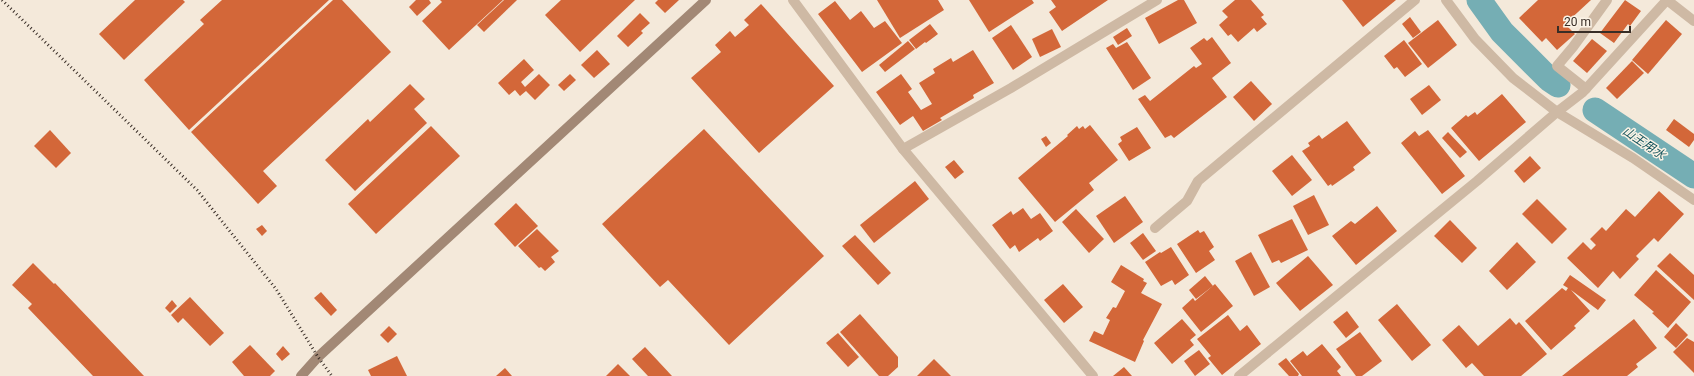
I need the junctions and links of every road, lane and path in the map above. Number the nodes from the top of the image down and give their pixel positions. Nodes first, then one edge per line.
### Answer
1 (706, 0) edge
2 (793, 0) edge
3 (1158, 0) edge
4 (1415, 0) edge
5 (1446, 0) edge
6 (1607, 0) edge
7 (1667, 0) edge
8 (1694, 21) edge
9 (1586, 89) junction
10 (1557, 112) junction
11 (903, 149) junction
12 (1694, 200) edge
13 (1155, 228) dead end
14 (301, 376) edge
15 (1093, 376) edge
16 (1239, 376) edge

1 - 14 street
2 - 11 street
3 - 11 street
4 - 13 street
5 - 10 street
6 - 9 street
7 - 8 street
7 - 9 street
9 - 10 street
10 - 12 street
10 - 16 street
11 - 15 street

